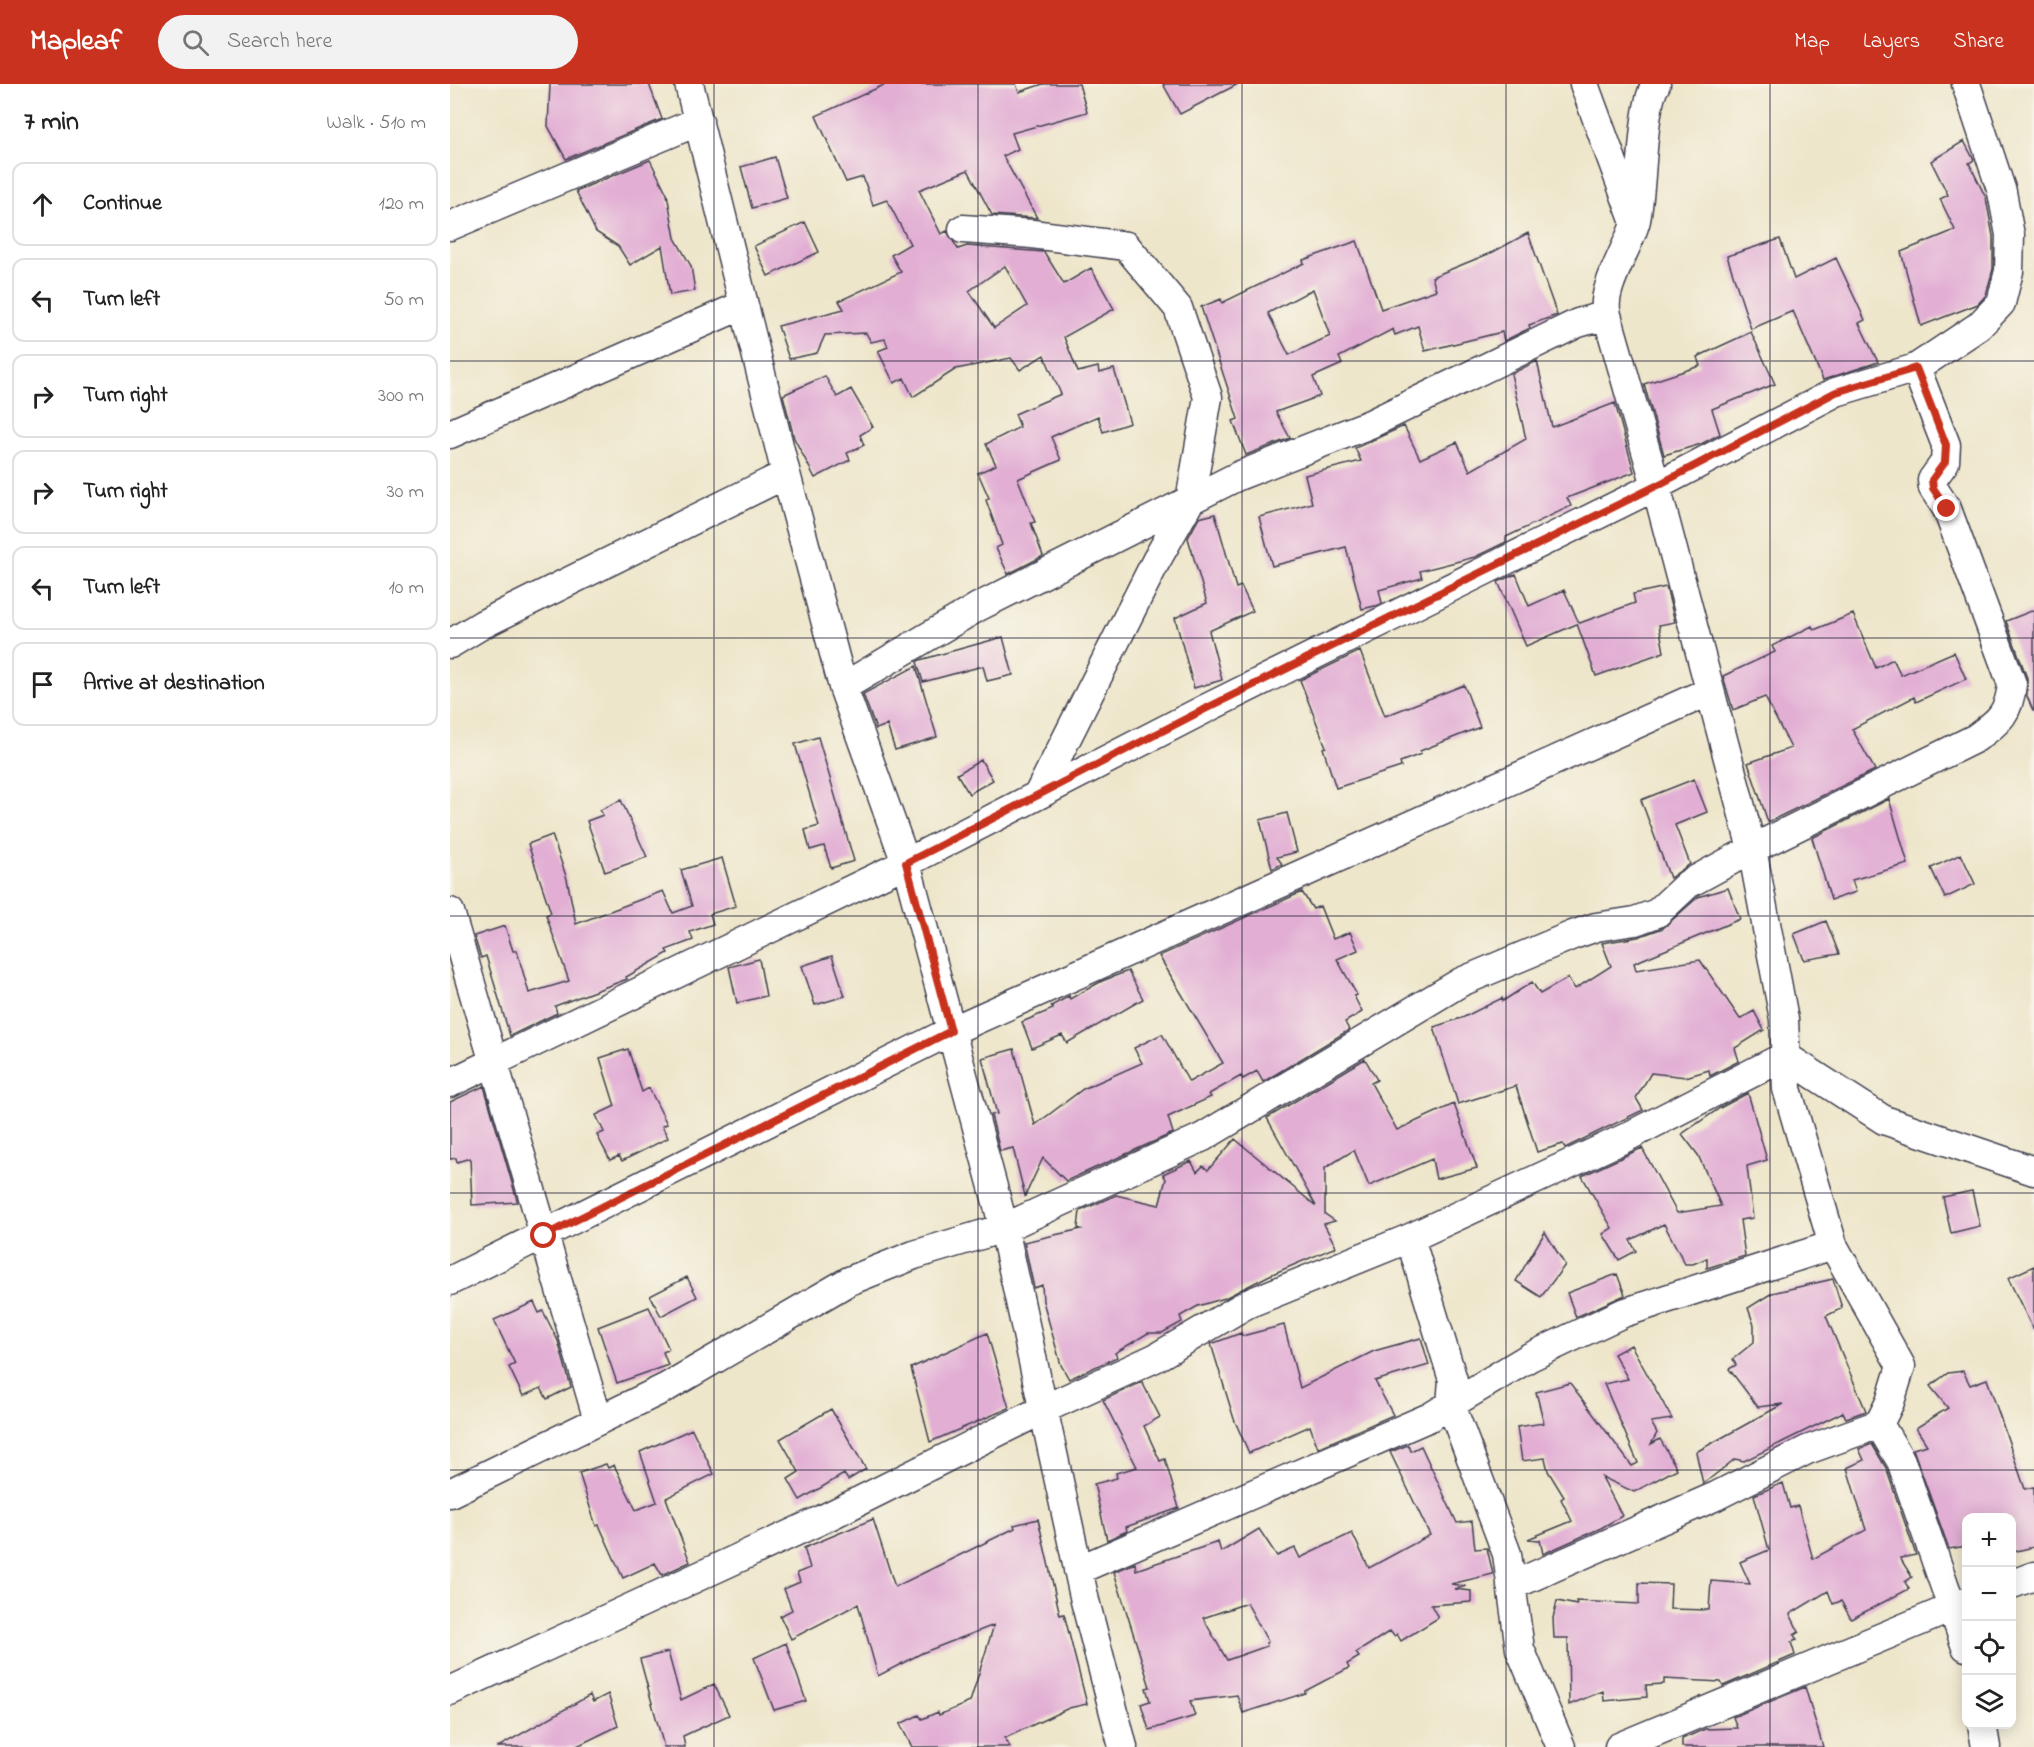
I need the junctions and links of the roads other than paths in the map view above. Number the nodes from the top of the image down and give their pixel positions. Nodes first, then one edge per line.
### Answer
1 (689, 84) edge
2 (1584, 84) edge
3 (1656, 84) edge
4 (1966, 84) edge
5 (699, 122) junction
6 (1635, 223) junction
7 (450, 226) edge
8 (963, 229) dead end
9 (743, 305) junction
10 (1607, 315) junction
11 (1916, 368) junction
12 (450, 434) edge
13 (786, 474) junction
14 (1656, 486) junction
15 (1190, 501) junction
16 (450, 644) edge
17 (843, 687) junction
18 (1710, 691) junction
19 (1038, 795) junction
20 (1752, 849) junction
21 (906, 863) junction
22 (450, 912) edge
23 (951, 1031) junction
24 (1785, 1056) junction
25 (495, 1061) junction
26 (450, 1083) edge
27 (2034, 1171) edge
28 (1004, 1228) junction
29 (544, 1236) junction
30 (1410, 1238) junction
31 (1833, 1245) junction
32 (450, 1281) edge
33 (1451, 1405) junction
34 (1044, 1409) junction
35 (598, 1420) junction
36 (1879, 1424) junction
37 (450, 1493) edge
38 (1078, 1570) junction
39 (2034, 1576) edge
40 (2016, 1583) edge
41 (1511, 1586) junction
42 (1960, 1604) edge
43 (1962, 1621) edge
44 (450, 1691) edge
45 (1983, 1729) edge
46 (1123, 1747) edge
47 (1561, 1747) edge
48 (1619, 1747) edge
49 (1986, 1747) edge

1 - 5 street
2 - 6 street
3 - 6 street
4 - 11 street
5 - 7 street
5 - 9 street
6 - 10 street
8 - 15 street
9 - 12 street
9 - 13 street
10 - 14 street
10 - 15 street
11 - 14 street
11 - 20 street
13 - 16 street
13 - 17 street
14 - 18 street
14 - 19 street
15 - 17 street
15 - 19 street
17 - 21 street
18 - 20 street
18 - 23 street
19 - 21 street
20 - 24 street
20 - 28 street
21 - 23 street
21 - 25 street
22 - 25 street
23 - 28 street
23 - 29 street
24 - 27 street
24 - 30 street
24 - 31 street
25 - 26 street
25 - 29 street
28 - 34 street
28 - 35 street
29 - 32 street
29 - 35 street
30 - 33 street
30 - 34 street
31 - 33 street
31 - 36 street
33 - 38 street
33 - 41 street
34 - 38 street
34 - 44 street
35 - 37 street
36 - 41 street
36 - 42 street
38 - 46 street
39 - 40 street
41 - 47 street
42 - 43 street
42 - 48 street
45 - 49 street

